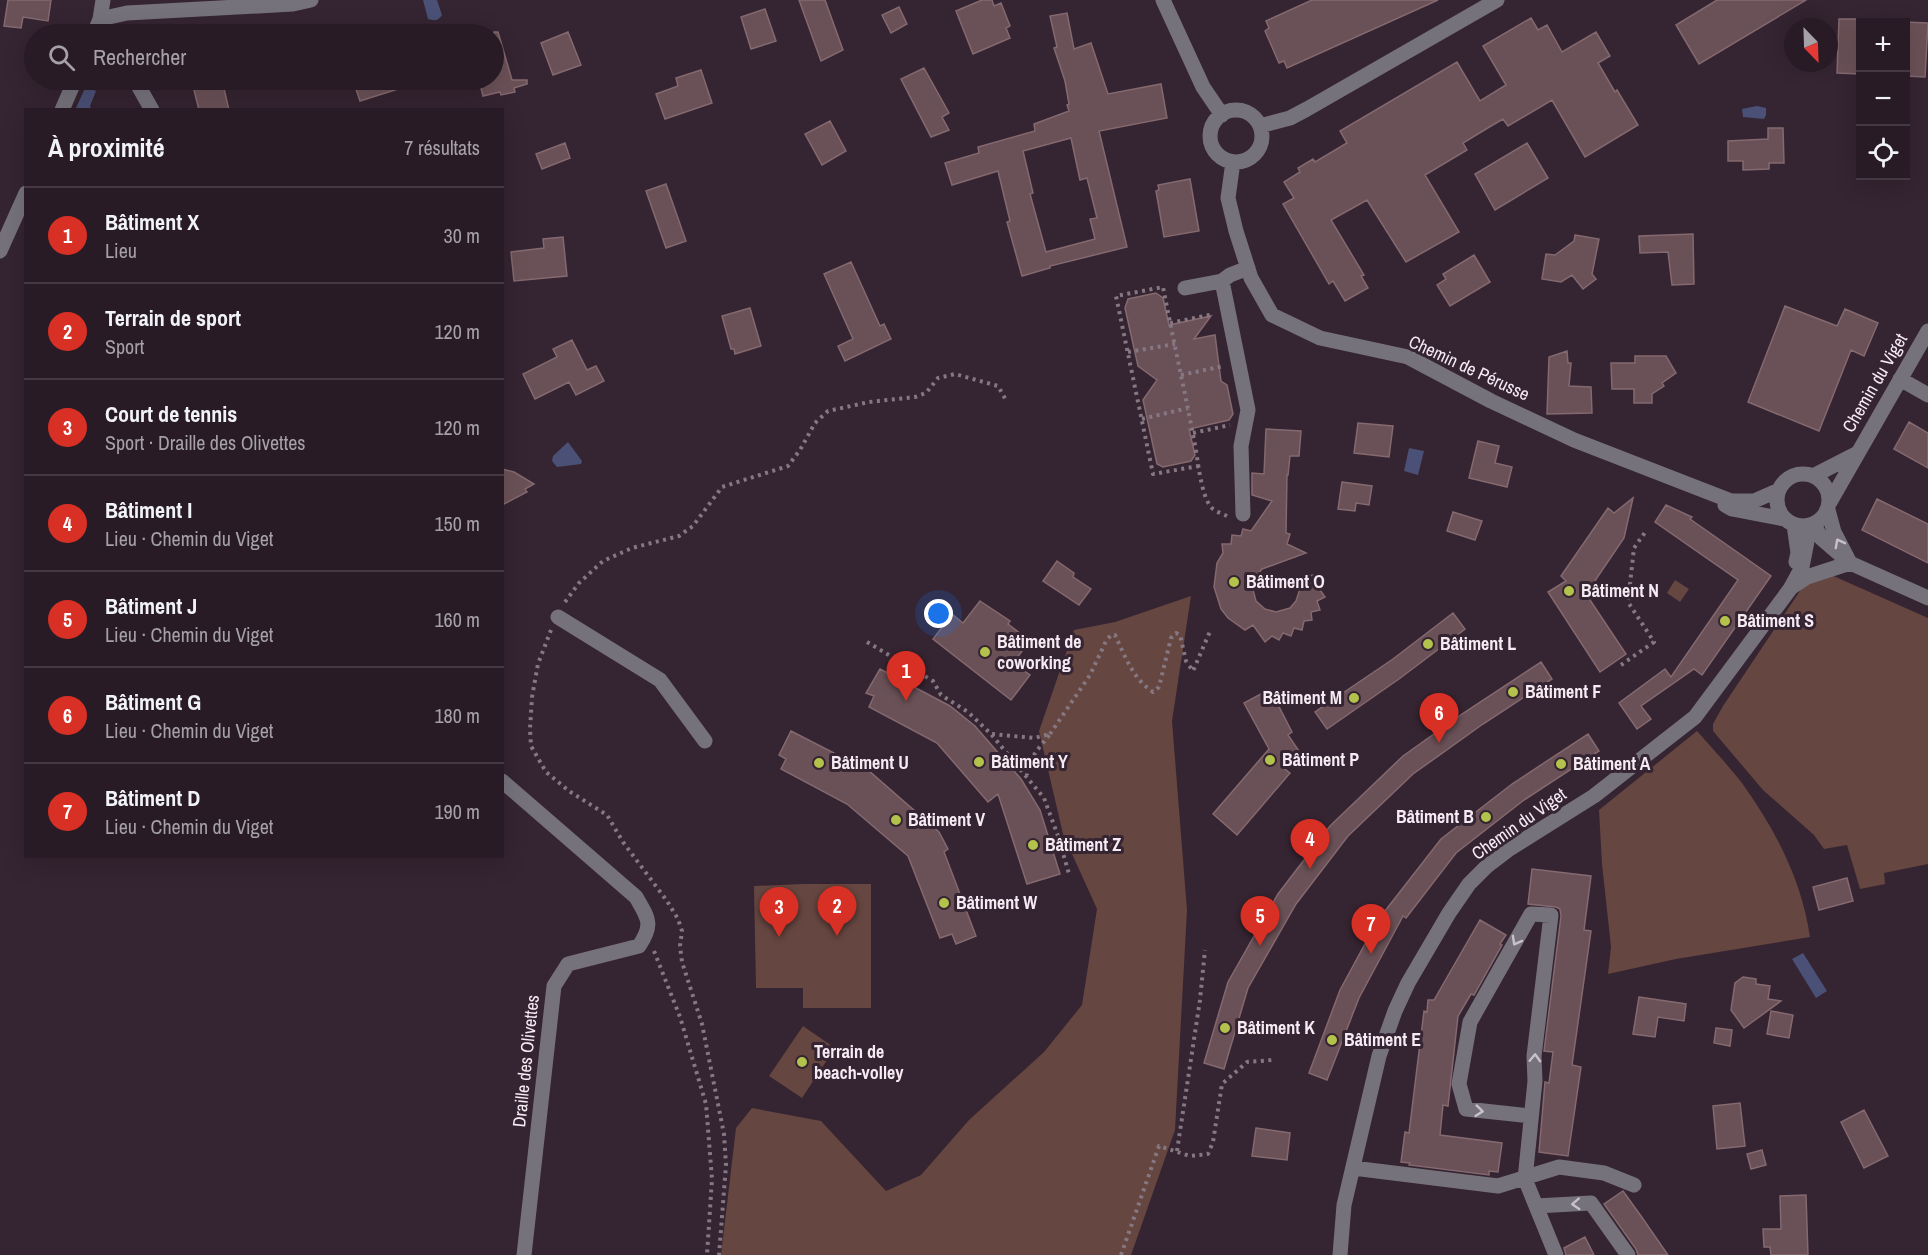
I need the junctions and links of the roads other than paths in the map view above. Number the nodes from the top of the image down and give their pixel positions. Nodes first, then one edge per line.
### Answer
1 (103, 0) edge
2 (311, 0) edge
3 (1162, 0) edge
4 (1497, 0) edge
5 (100, 19) junction
6 (98, 24) edge
7 (103, 24) edge
8 (71, 90) edge
9 (141, 90) edge
10 (63, 108) edge
11 (151, 108) edge
12 (1222, 115) junction
13 (1260, 126) junction
14 (1233, 162) junction
15 (24, 197) edge
16 (0, 251) edge
17 (1248, 268) junction
18 (1222, 281) junction
19 (1185, 288) dead end
20 (1928, 331) edge
21 (1900, 379) junction
22 (1928, 395) edge
23 (1856, 454) junction
24 (1663, 475) junction
25 (1814, 476) junction
26 (1779, 490) junction
27 (1829, 506) junction
28 (1237, 516) road end
29 (1789, 522) junction
30 (1812, 525) junction
31 (1850, 563) junction
32 (1790, 589) junction
33 (1928, 598) edge
34 (558, 617) dead end
35 (705, 741) dead end
36 (504, 783) edge
37 (1531, 1116) junction
38 (1353, 1168) junction
39 (1525, 1179) junction
40 (1634, 1185) dead end
41 (1536, 1206) junction
42 (524, 1255) edge
43 (1340, 1255) edge
44 (1556, 1255) edge
45 (1628, 1255) edge

1 - 5 street
2 - 5 street
3 - 12 street
4 - 13 street
5 - 6 street
5 - 7 street
8 - 10 street
9 - 11 street
12 - 13 street
12 - 14 street
13 - 14 street
14 - 17 street, Chemin de Pérusse
15 - 16 street
17 - 18 street
17 - 24 street, Chemin de Pérusse
18 - 19 street
18 - 28 street
20 - 21 street, Chemin du Viget
21 - 22 street
21 - 23 street, Chemin du Viget
23 - 25 street
23 - 27 street, Chemin du Viget
24 - 26 street, Chemin de Pérusse
24 - 29 street, Chemin de Pérusse
25 - 26 street
25 - 27 street
26 - 29 street
27 - 30 street
31 -> 27 street
29 - 30 street
29 - 32 street
30 - 31 street
30 - 32 street
31 - 32 street
31 - 33 street
32 - 38 street, Chemin du Viget
34 - 35 street
36 - 42 street, Draille des Olivettes
37 -> 37 street
37 - 39 street
38 - 39 street
38 - 43 street, Chemin du Viget
39 - 40 street
39 - 41 street
41 - 44 street
45 -> 41 street

